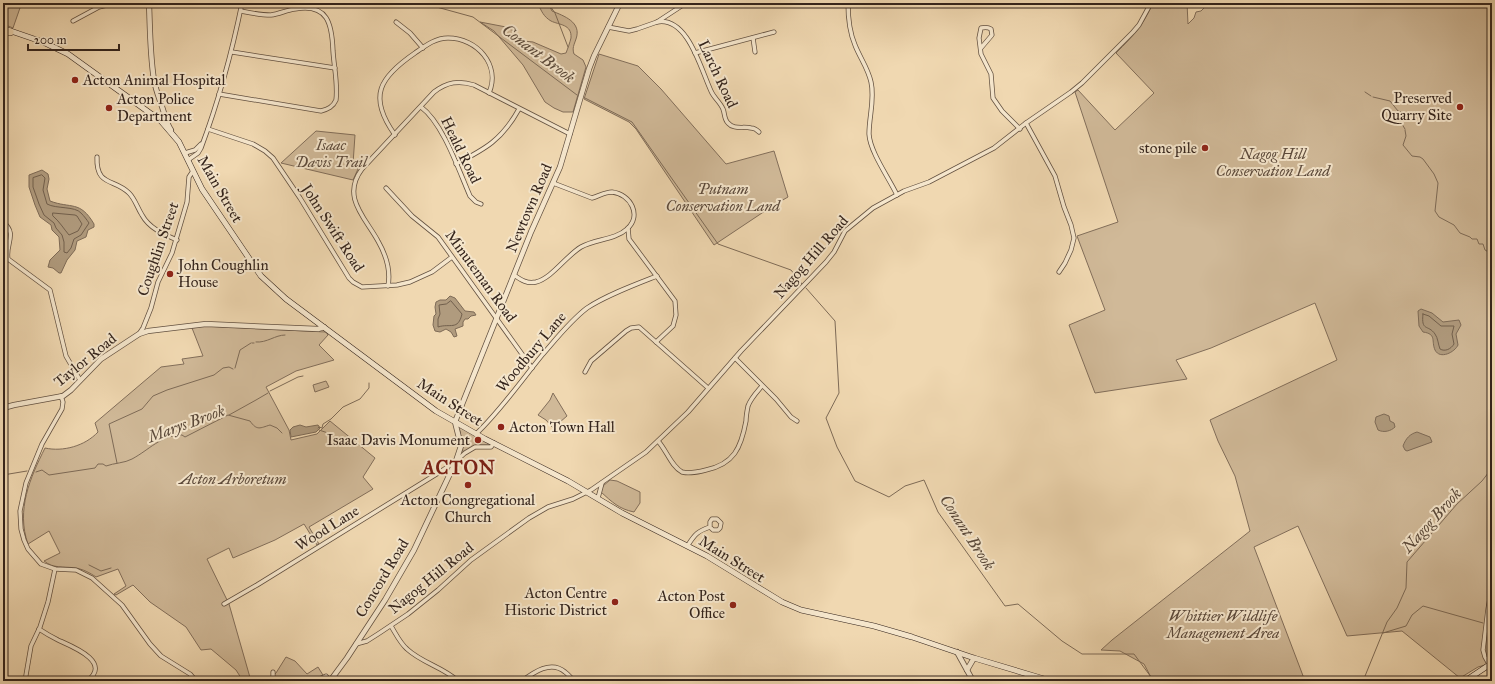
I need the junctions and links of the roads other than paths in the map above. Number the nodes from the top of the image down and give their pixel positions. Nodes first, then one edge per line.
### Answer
1 (115, 3) edge
2 (149, 3) edge
3 (242, 3) edge
4 (620, 3) edge
5 (686, 3) edge
6 (848, 3) edge
7 (1151, 3) edge
8 (241, 10) junction
9 (73, 21) dead end
10 (396, 22) dead end
11 (657, 22) junction
12 (608, 27) junction
13 (3, 29) edge
14 (7, 32) edge
15 (774, 32) dead end
16 (753, 38) junction
17 (423, 48) junction
18 (981, 48) junction
19 (232, 52) junction
20 (695, 52) junction
21 (755, 52) dead end
22 (335, 68) junction
23 (219, 94) junction
24 (490, 94) junction
25 (161, 107) junction
26 (421, 107) junction
27 (519, 109) junction
28 (164, 116) junction
29 (159, 120) junction
30 (1026, 123) junction
31 (1020, 128) junction
32 (208, 129) junction
33 (171, 131) junction
34 (760, 132) dead end
35 (570, 134) junction
36 (395, 135) junction
37 (204, 139) junction
38 (185, 153) junction
39 (96, 157) dead end
40 (188, 160) junction
41 (456, 164) junction
42 (193, 171) junction
43 (553, 183) junction
44 (386, 188) dead end
45 (897, 195) junction
46 (481, 204) dead end
47 (3, 222) edge
48 (628, 228) junction
49 (176, 240) junction
50 (452, 256) junction
51 (1059, 272) dead end
52 (514, 275) junction
53 (656, 276) junction
54 (388, 286) junction
55 (496, 318) junction
56 (324, 327) junction
57 (138, 334) junction
58 (656, 342) junction
59 (735, 358) junction
60 (532, 368) junction
61 (585, 372) dead end
62 (80, 380) junction
63 (762, 386) junction
64 (708, 388) junction
65 (61, 396) junction
66 (3, 408) edge
67 (797, 421) dead end
68 (455, 422) junction
69 (476, 434) junction
70 (658, 441) junction
71 (494, 443) junction
72 (457, 459) junction
73 (443, 470) junction
74 (450, 476) junction
75 (602, 483) junction
76 (586, 491) junction
77 (598, 498) junction
78 (710, 527) dead end
79 (688, 546) junction
80 (55, 569) junction
81 (1492, 587) edge
82 (224, 604) dead end
83 (391, 626) junction
84 (39, 629) junction
85 (356, 644) junction
86 (957, 652) junction
87 (974, 658) junction
88 (1491, 664) edge
89 (967, 670) junction
90 (273, 672) dead end
91 (25, 681) edge
92 (87, 681) edge
93 (196, 681) edge
94 (273, 681) edge
95 (315, 681) edge
96 (330, 681) edge
97 (458, 681) edge
98 (522, 681) edge
99 (574, 681) edge
100 (973, 681) edge
101 (1051, 681) edge
102 (1465, 681) edge

1 - 9 street
2 - 25 street
3 - 8 street
4 - 12 street, Newtown Road
5 - 11 street
6 - 45 street
7 - 30 street, Nagog Hill Road
8 - 19 street
8 - 22 street
10 - 17 street
11 - 12 street
11 - 20 street, Larch Road
12 - 35 street, Newtown Road
13 - 14 main road, Main Street
14 - 29 main road, Main Street
15 - 16 street
16 - 20 street
16 - 21 street
17 - 24 street
17 - 36 street
18 - 18 street
18 - 31 street
19 - 22 street
19 - 23 street
20 - 34 street, Larch Road
22 - 23 street
23 - 32 street
24 - 26 street
24 - 27 street
25 - 28 street
25 - 29 street
26 - 36 street
26 - 41 street, Heald Road
27 - 35 street
27 - 41 street
28 - 29 street
28 - 33 street
29 - 33 main road, Main Street
30 - 31 street, Nagog Hill Road
30 - 51 street
31 - 45 street, Nagog Hill Road
32 - 37 street
32 - 54 street, John Swift Road
33 - 38 main road, Main Street
35 - 43 street, Newtown Road
36 - 54 street
37 - 38 street
37 - 40 street
38 - 40 main road, Main Street
39 - 49 street
40 - 42 main road, Main Street
41 - 46 street, Heald Road
42 - 49 street, Coughlin Street
42 - 56 main road, Main Street
43 - 48 street
43 - 52 street, Newtown Road
44 - 50 street, Minuteman Road
45 - 59 street, Nagog Hill Road
47 - 62 street
48 - 52 street
48 - 53 street
49 - 57 street, Coughlin Street
50 - 54 street, John Swift Road
50 - 55 street, Minuteman Road
52 - 55 street, Newtown Road
53 - 58 street
53 - 60 street, Woodbury Lane
55 - 60 street, Minuteman Road
55 - 68 street, Newtown Road
56 - 57 street, Taylor Road
56 - 68 main road, Main Street
57 - 62 street, Taylor Road
58 - 61 street
58 - 64 street
59 - 63 street
59 - 64 street, Nagog Hill Road
60 - 69 street, Woodbury Lane
62 - 65 street, Taylor Road
63 - 67 street
63 - 70 street
64 - 70 street, Nagog Hill Road
65 - 66 street, Taylor Road
65 - 80 street
68 - 69 main road, Main Street
68 - 72 street, Concord Road
69 - 71 main road, Main Street
70 - 75 street, Nagog Hill Road
71 - 72 street
71 - 76 main road, Main Street
72 - 73 street, Wood Lane
72 - 74 street, Concord Road
73 - 74 street
73 - 82 street, Wood Lane
74 - 85 street, Concord Road
75 - 76 street, Nagog Hill Road
75 - 77 street
76 - 77 main road, Main Street
76 - 83 street, Nagog Hill Road
77 - 79 main road, Main Street
78 - 79 street
79 - 86 main road, Main Street
80 - 84 street
80 - 93 street
81 - 88 street
83 - 85 street, Nagog Hill Road
83 - 97 street
84 - 91 street
84 - 92 street
85 - 96 street, Concord Road
86 - 87 main road, Main Street
86 - 89 street
87 - 89 street
87 - 101 main road, Main Street
88 - 102 main road
89 - 100 street
90 - 94 street
95 - 96 street
98 - 99 street

